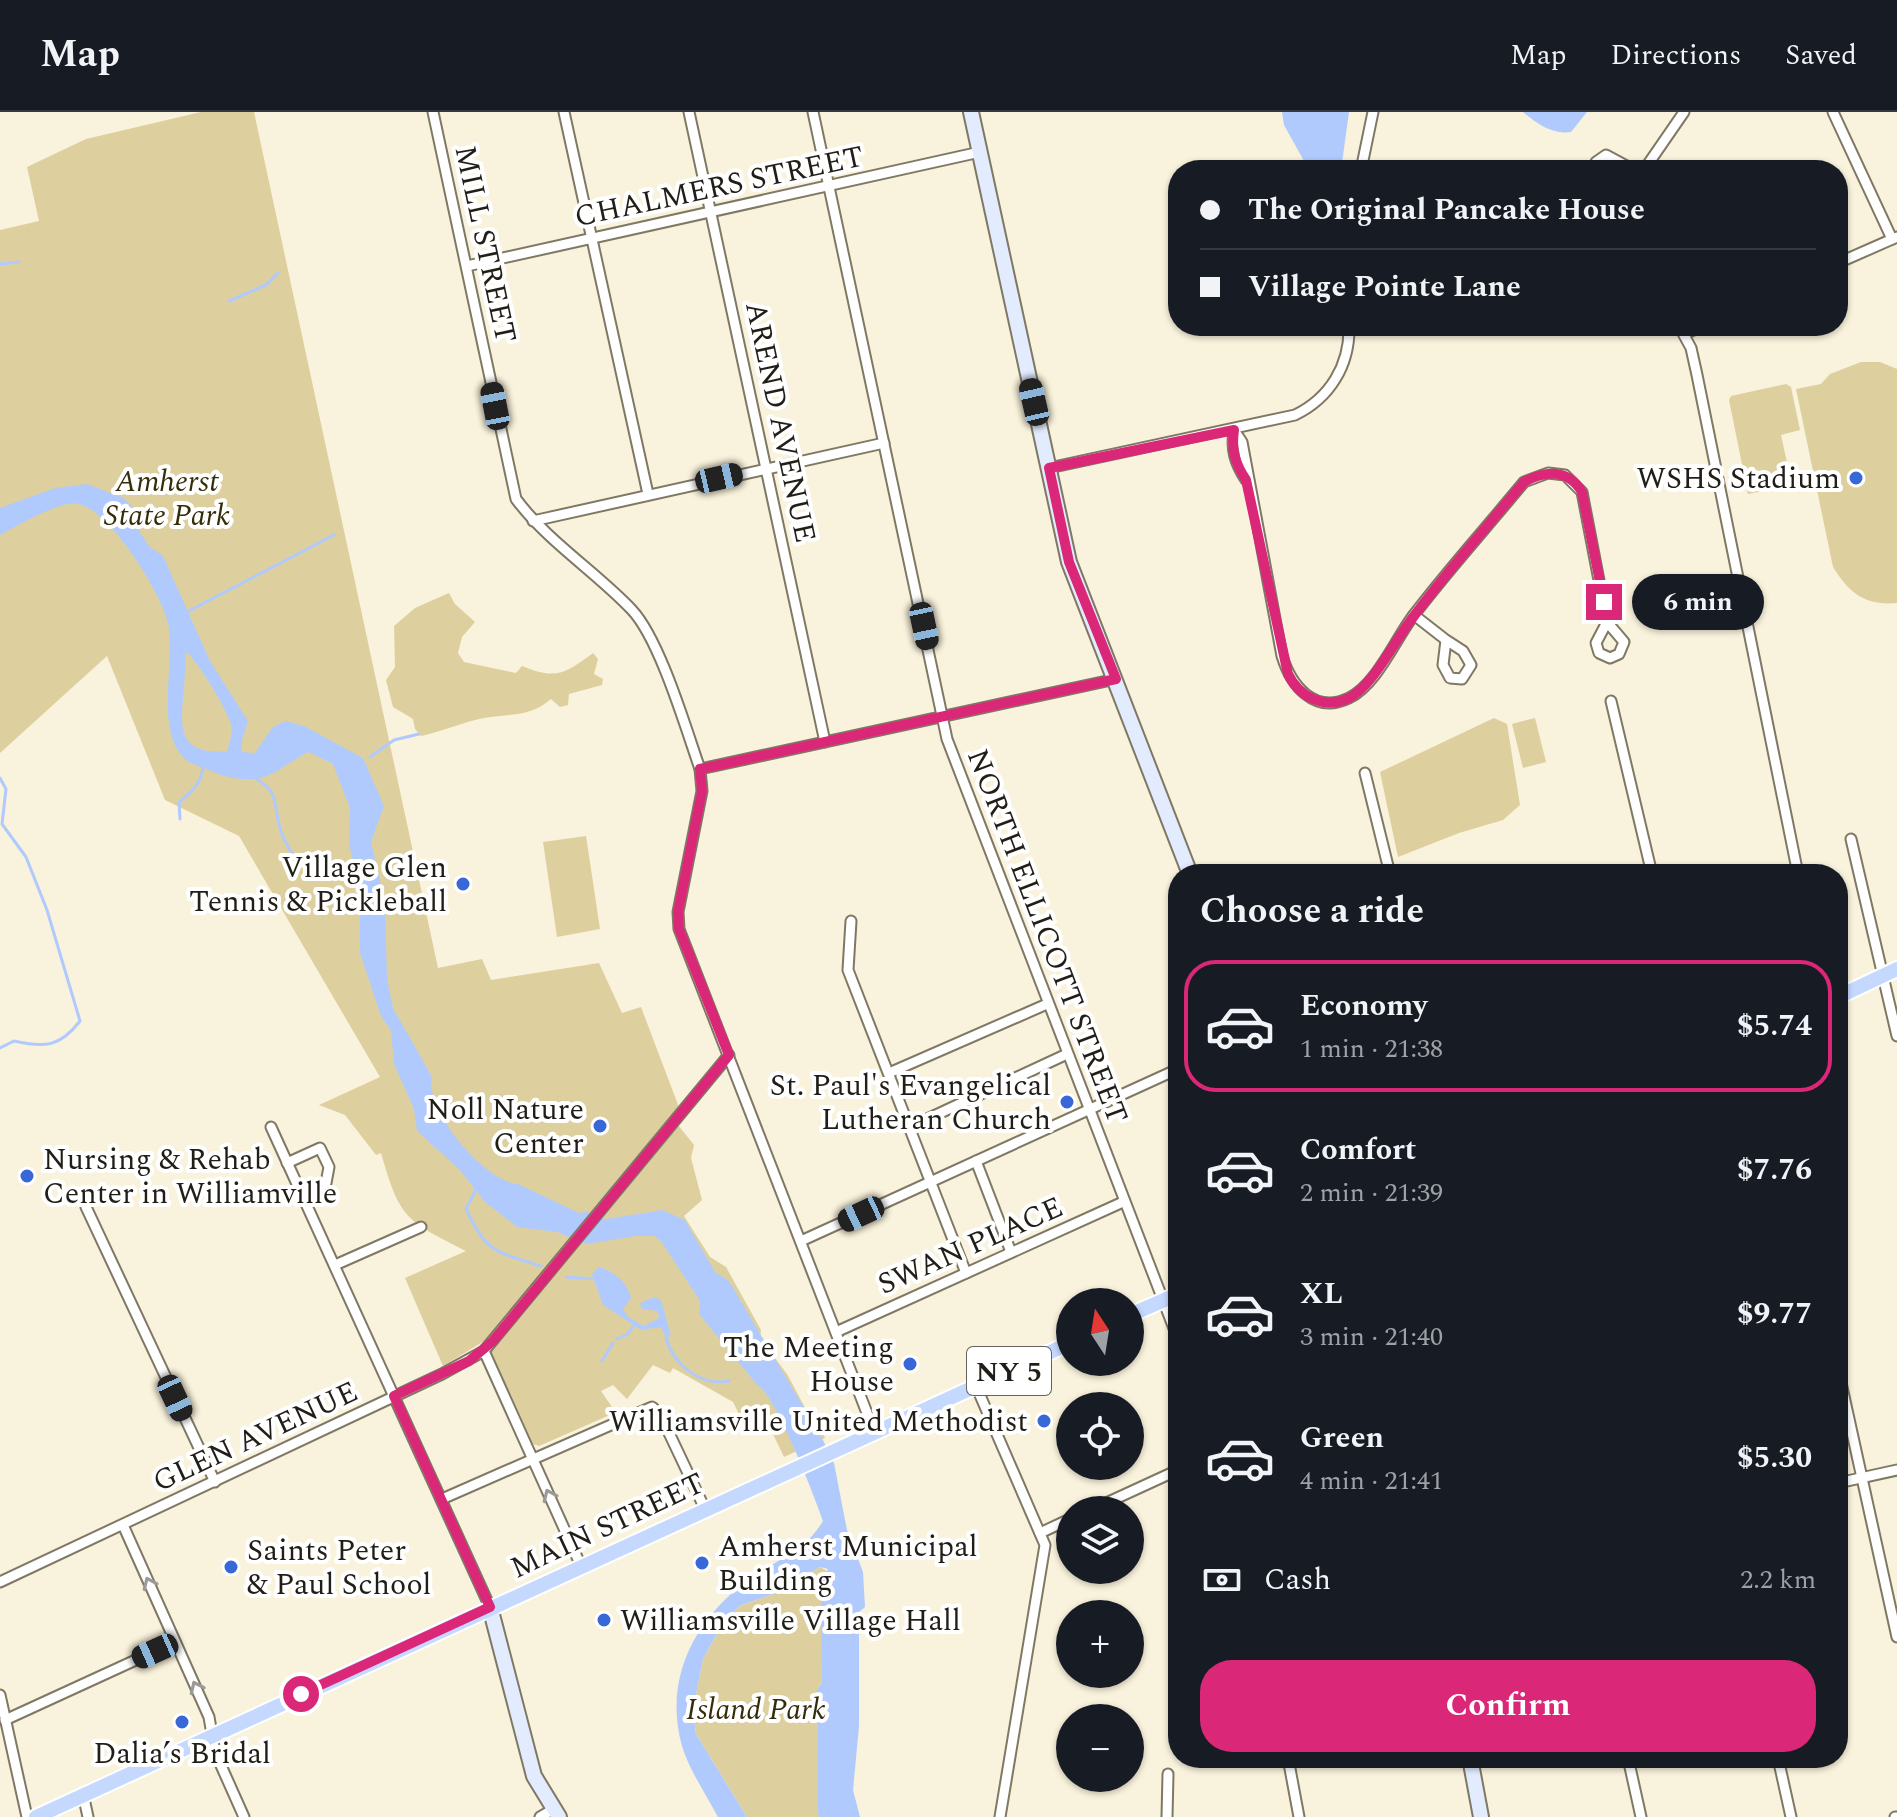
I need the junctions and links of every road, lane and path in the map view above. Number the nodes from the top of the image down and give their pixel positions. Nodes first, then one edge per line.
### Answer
1 (433, 112) edge
2 (564, 112) edge
3 (689, 112) edge
4 (813, 112) edge
5 (971, 112) edge
6 (1373, 112) edge
7 (1684, 112) edge
8 (1833, 112) edge
9 (980, 152) junction
10 (1363, 160) edge
11 (1651, 160) edge
12 (829, 186) junction
13 (711, 212) junction
14 (592, 238) junction
15 (1894, 238) edge
16 (1848, 259) edge
17 (467, 266) junction
18 (1348, 336) edge
19 (1684, 336) edge
20 (1234, 430) junction
21 (884, 443) junction
22 (766, 468) junction
23 (1049, 468) junction
24 (648, 494) junction
25 (533, 521) junction
26 (1414, 615) junction
27 (1607, 622) dead end
28 (1446, 640) dead end
29 (1116, 679) junction
30 (1611, 701) dead end
31 (943, 716) junction
32 (825, 742) junction
33 (700, 769) junction
34 (1365, 773) dead end
35 (1851, 839) dead end
36 (1186, 864) edge
37 (1388, 864) edge
38 (1650, 864) edge
39 (1796, 864) edge
40 (851, 921) dead end
41 (1890, 972) edge
42 (1848, 992) edge
43 (1047, 1004) junction
44 (1897, 1036) edge
45 (1067, 1054) junction
46 (729, 1055) junction
47 (889, 1073) junction
48 (1168, 1074) edge
49 (1088, 1110) junction
50 (271, 1127) dead end
51 (910, 1127) junction
52 (976, 1161) junction
53 (287, 1163) junction
54 (931, 1182) junction
55 (304, 1198) junction
56 (1123, 1202) junction
57 (86, 1207) dead end
58 (421, 1227) dead end
59 (801, 1241) junction
60 (1011, 1252) junction
61 (335, 1265) junction
62 (966, 1273) junction
63 (1168, 1298) edge
64 (1162, 1301) junction
65 (1144, 1309) edge
66 (1168, 1315) edge
67 (836, 1332) junction
68 (1056, 1349) edge
69 (484, 1351) junction
70 (976, 1386) junction
71 (394, 1396) junction
72 (1848, 1414) edge
73 (874, 1431) junction
74 (533, 1459) junction
75 (1897, 1470) edge
76 (1168, 1475) edge
77 (1862, 1478) junction
78 (1848, 1481) edge
79 (215, 1482) junction
80 (1121, 1496) edge
81 (442, 1499) junction
82 (705, 1509) junction
83 (123, 1525) junction
84 (1056, 1526) edge
85 (1040, 1533) junction
86 (581, 1566) junction
87 (0, 1582) edge
88 (490, 1607) junction
89 (1897, 1637) edge
90 (175, 1642) junction
91 (0, 1695) edge
92 (5, 1720) junction
93 (213, 1734) junction
94 (1290, 1768) edge
95 (1472, 1768) edge
96 (1630, 1768) edge
97 (1780, 1768) edge
98 (1168, 1774) dead end
99 (83, 1794) junction
100 (557, 1813) edge
101 (27, 1817) edge
102 (36, 1817) edge
103 (88, 1817) edge
104 (244, 1817) edge
105 (540, 1817) edge
106 (1000, 1817) edge
107 (1167, 1817) edge
108 (1299, 1817) edge
109 (1481, 1817) edge
110 (1641, 1817) edge
111 (1791, 1817) edge

1 - 17 street, MILL STREET
2 - 14 street
3 - 13 street, AREND AVENUE
4 - 12 street, NORTH ELLICOTT STREET
5 - 9 street
6 - 10 street
7 - 11 street
8 - 15 street
9 - 12 street, CHALMERS STREET
9 - 23 street
12 - 13 street, CHALMERS STREET
12 - 21 street, NORTH ELLICOTT STREET
13 - 14 street, CHALMERS STREET
13 - 22 street, AREND AVENUE
14 - 17 street, CHALMERS STREET
14 - 24 street
15 - 16 street
17 - 25 street, MILL STREET
18 - 20 street
19 - 39 street
20 - 23 street
20 - 26 street
21 - 22 street
21 - 31 street, NORTH ELLICOTT STREET
22 - 24 street
22 - 32 street, AREND AVENUE
23 - 29 street
24 - 25 street
25 - 33 street, MILL STREET
26 - 27 street
26 - 28 street
29 - 31 street
29 - 36 street
30 - 38 street
31 - 32 street
31 - 43 street, NORTH ELLICOTT STREET
32 - 33 street
33 - 46 street, MILL STREET
34 - 37 street
35 - 41 street
40 - 47 street
41 - 42 main road
41 - 44 street
43 - 45 street, NORTH ELLICOTT STREET
43 - 47 street
45 - 49 street, NORTH ELLICOTT STREET
45 - 51 street
46 - 59 street, MILL STREET
46 - 69 street, GLEN AVENUE
47 - 51 street
48 - 49 street
49 - 52 street
49 - 56 street, NORTH ELLICOTT STREET
50 - 53 street
51 - 54 street
52 - 54 street
52 - 60 street
53 - 55 street
53 - 55 street
54 - 59 street
54 - 62 street
55 - 61 street
56 - 60 street, SWAN PLACE
56 - 64 street, NORTH ELLICOTT STREET
57 - 79 street
58 - 61 street
59 - 67 street, MILL STREET
60 - 62 street, SWAN PLACE
61 - 71 street
62 - 67 street, SWAN PLACE
63 - 64 main road
64 - 65 main road
64 - 66 street, NORTH ELLICOTT STREET
67 - 73 street, MILL STREET
68 - 70 main road, MAIN STREET / NY 5
69 - 71 street, GLEN AVENUE
69 - 74 street
70 - 73 main road, MAIN STREET / NY 5
70 - 85 street
71 - 79 street, GLEN AVENUE
71 - 81 street
72 - 77 street
73 - 82 main road, MAIN STREET / NY 5
74 - 81 street
74 - 82 street
86 -> 74 street
75 - 77 street
76 - 80 street
77 - 78 street
77 - 89 street
79 - 83 street, GLEN AVENUE
81 - 88 street
82 - 86 main road, MAIN STREET / NY 5
83 - 87 street, GLEN AVENUE
90 -> 83 street
84 - 85 street
85 - 106 street
86 - 88 main road, MAIN STREET / NY 5
88 - 93 main road, MAIN STREET / NY 5
88 - 100 street
90 - 92 street
93 -> 90 street
91 - 92 street
92 - 101 street
93 - 99 main road, MAIN STREET / NY 5
93 - 104 street
94 - 108 street
95 - 109 street
96 - 110 street
97 - 111 street
98 - 107 street
99 - 102 main road, MAIN STREET / NY 5
99 - 103 street
100 - 105 street

